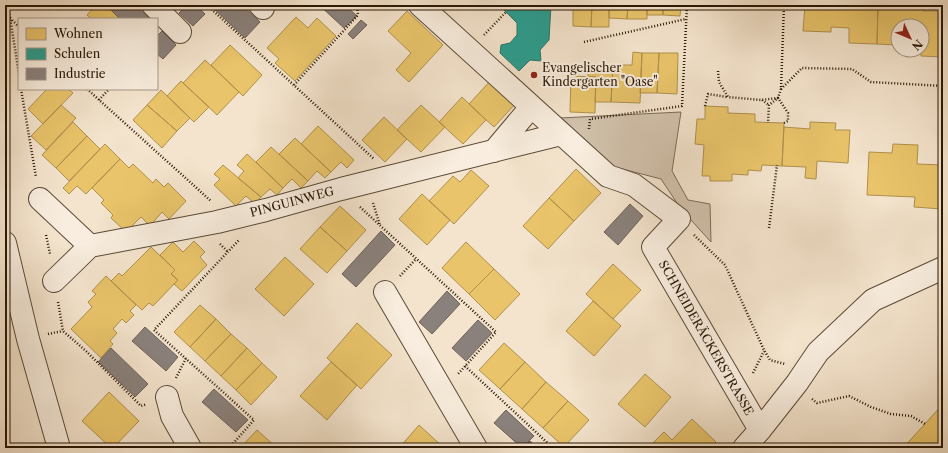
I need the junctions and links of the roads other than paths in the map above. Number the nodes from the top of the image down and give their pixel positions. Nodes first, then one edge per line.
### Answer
1 (153, 5) edge
2 (420, 5) edge
3 (180, 32) dead end
4 (531, 107) junction
5 (561, 134) junction
6 (494, 151) junction
7 (40, 199) dead end
8 (5, 243) edge
9 (90, 246) junction
10 (943, 268) edge
11 (54, 282) dead end
12 (385, 292) dead end
13 (168, 397) dead end
14 (760, 430) junction
15 (59, 448) edge
16 (190, 448) edge
17 (476, 448) edge
18 (744, 448) edge

1 - 3 street
2 - 4 street
4 - 5 street
4 - 6 street
5 - 6 street, PINGUINWEG
5 - 14 street, SCHNEIDERÄCKERSTRASSE
6 - 9 street, PINGUINWEG
7 - 9 street
8 - 15 street
9 - 11 street
10 - 14 street, SCHNEIDERÄCKERSTRASSE
12 - 17 street
13 - 16 street
14 - 18 street, SCHNEIDERÄCKERSTRASSE

